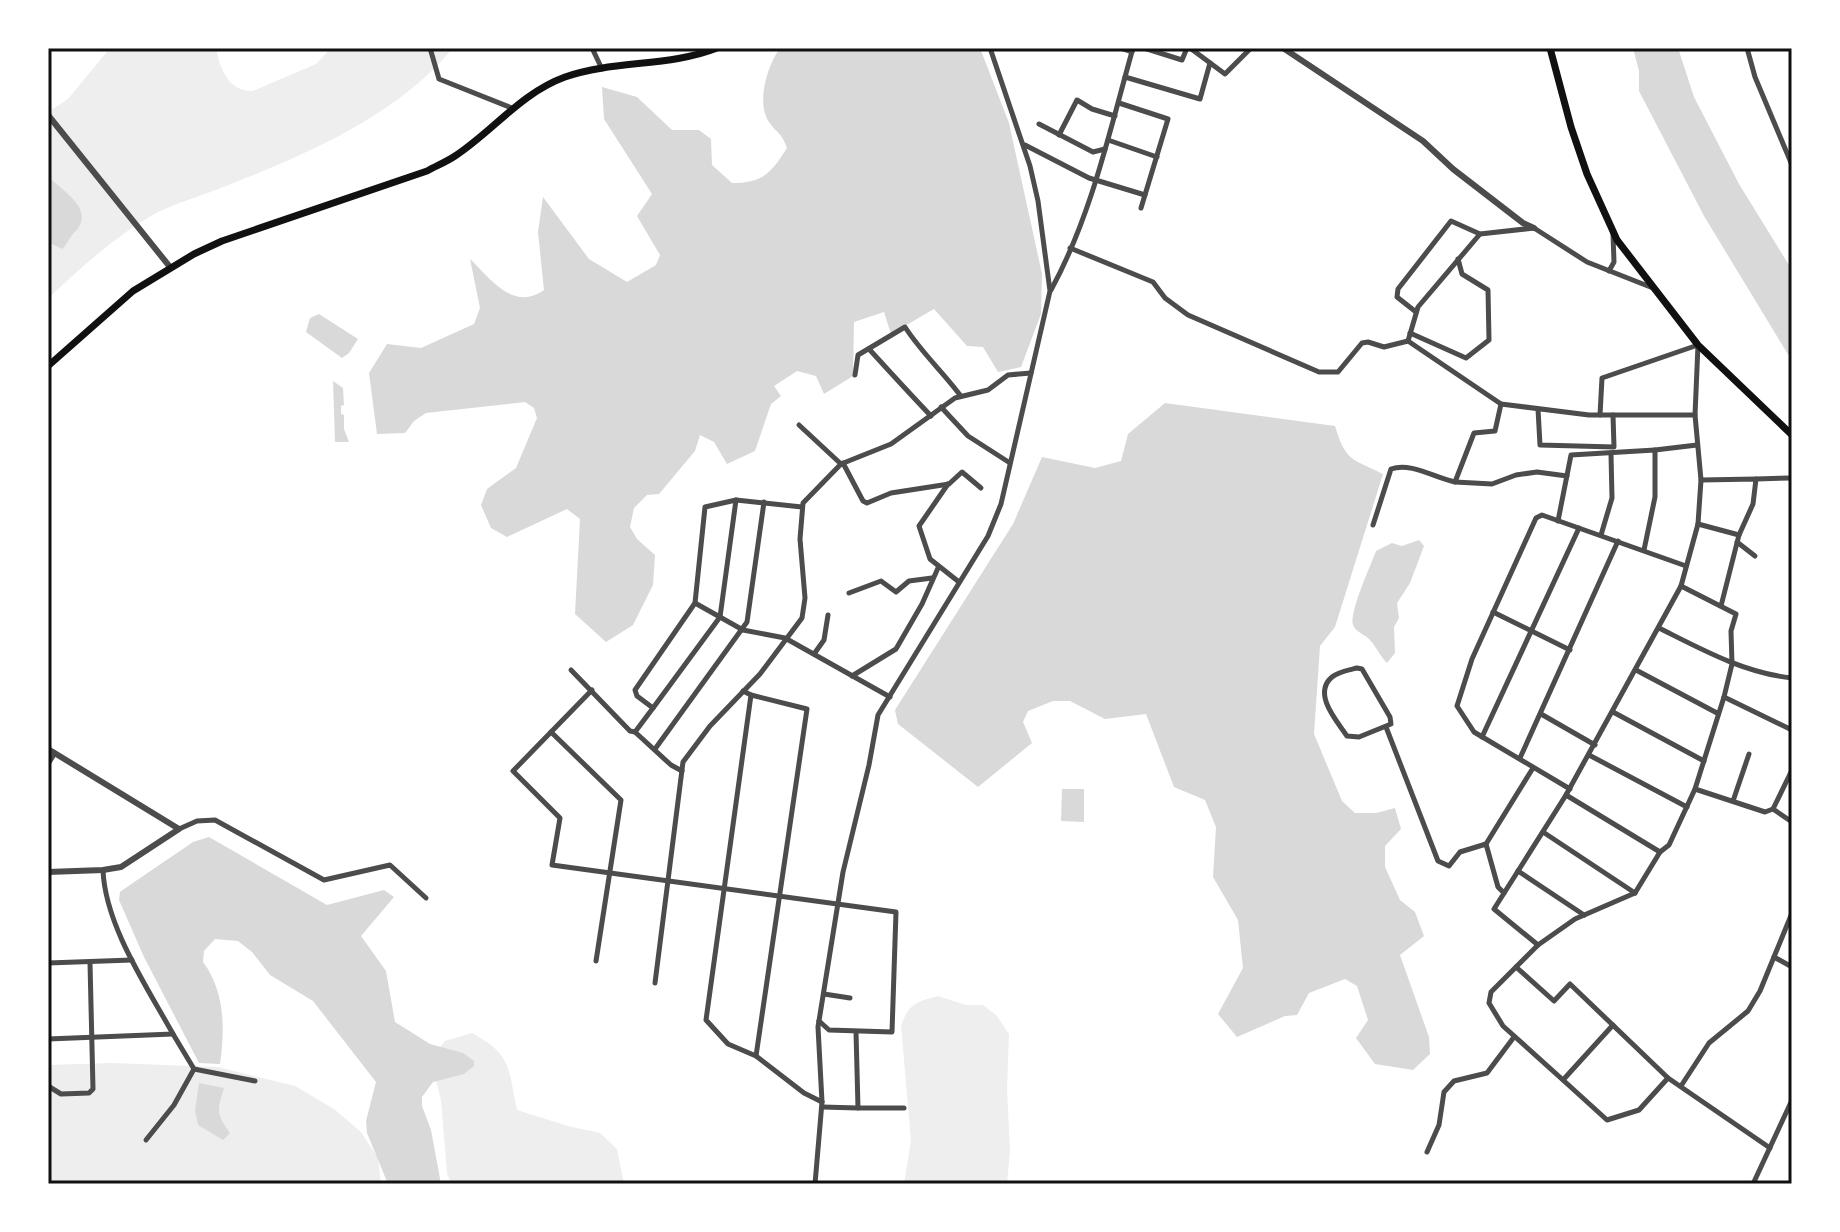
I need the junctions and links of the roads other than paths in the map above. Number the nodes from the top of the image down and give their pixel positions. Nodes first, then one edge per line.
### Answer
1 (430, 48) edge
2 (592, 48) edge
3 (717, 48) edge
4 (990, 48) edge
5 (1120, 48) edge
6 (1144, 48) edge
7 (1188, 48) edge
8 (1251, 48) edge
9 (1283, 48) edge
10 (1550, 48) edge
11 (1747, 48) edge
12 (1133, 50) edge
13 (1210, 63) junction
14 (602, 70) junction
15 (1125, 77) junction
16 (1119, 103) junction
17 (512, 108) junction
18 (48, 115) edge
19 (1115, 116) junction
20 (1039, 124) dead end
21 (1059, 135) junction
22 (1108, 140) junction
23 (1024, 145) junction
24 (1105, 149) junction
25 (1157, 157) junction
26 (1792, 165) edge
27 (1095, 180) junction
28 (1145, 195) junction
29 (1141, 208) dead end
30 (1534, 228) junction
31 (1612, 229) junction
32 (1480, 234) junction
33 (1070, 248) junction
34 (1458, 259) junction
35 (170, 267) junction
36 (1609, 271) junction
37 (1654, 289) junction
38 (1050, 291) junction
39 (1416, 312) junction
40 (1410, 333) junction
41 (1408, 341) junction
42 (1698, 345) junction
43 (869, 349) junction
44 (48, 366) edge
45 (1031, 373) junction
46 (855, 375) dead end
47 (960, 395) junction
48 (1501, 404) junction
49 (941, 407) junction
50 (1538, 409) junction
51 (1600, 415) junction
52 (1613, 415) junction
53 (1695, 415) junction
54 (931, 416) junction
55 (799, 425) dead end
56 (1792, 435) edge
57 (1697, 445) junction
58 (1655, 450) junction
59 (1611, 454) junction
60 (1010, 463) junction
61 (842, 464) junction
62 (1567, 476) junction
63 (1791, 478) edge
64 (1756, 479) junction
65 (1701, 480) junction
66 (1455, 482) junction
67 (949, 484) junction
68 (981, 488) dead end
69 (736, 500) junction
70 (764, 502) junction
71 (802, 507) junction
72 (1558, 521) junction
73 (1698, 524) junction
74 (1373, 525) dead end
75 (1579, 528) junction
76 (1601, 535) junction
77 (1738, 539) junction
78 (1618, 541) junction
79 (1644, 550) junction
80 (1755, 556) dead end
81 (1686, 566) junction
82 (938, 568) junction
83 (933, 578) junction
84 (959, 582) junction
85 (1681, 586) junction
86 (849, 593) dead end
87 (695, 603) junction
88 (1721, 606) junction
89 (1493, 612) junction
90 (828, 615) dead end
91 (720, 617) junction
92 (1659, 628) junction
93 (743, 630) junction
94 (1532, 631) junction
95 (785, 638) junction
96 (1570, 650) junction
97 (814, 654) junction
98 (1732, 662) junction
99 (571, 670) dead end
100 (1636, 670) junction
101 (852, 676) junction
102 (1792, 678) edge
103 (592, 690) junction
104 (743, 691) junction
105 (751, 695) junction
106 (890, 697) junction
107 (1724, 697) junction
108 (653, 708) junction
109 (1613, 712) junction
110 (1717, 713) junction
111 (1541, 714) junction
112 (1386, 727) junction
113 (1792, 730) edge
114 (551, 732) junction
115 (635, 732) junction
116 (1482, 737) junction
117 (1595, 745) junction
118 (655, 749) junction
119 (52, 751) edge
120 (1749, 754) dead end
121 (1589, 755) junction
122 (1520, 758) junction
123 (1704, 761) junction
124 (48, 764) edge
125 (1533, 768) junction
126 (1792, 770) edge
127 (682, 771) junction
128 (1695, 789) junction
129 (1568, 792) junction
130 (1733, 801) junction
131 (1687, 807) junction
132 (1773, 809) junction
133 (1792, 822) edge
134 (179, 829) junction
135 (1543, 832) junction
136 (1486, 844) junction
137 (1660, 852) junction
138 (103, 870) junction
139 (1518, 871) junction
140 (48, 872) edge
141 (610, 874) junction
142 (668, 881) junction
143 (724, 888) junction
144 (1504, 893) junction
145 (1635, 893) junction
146 (780, 894) junction
147 (426, 898) dead end
148 (837, 904) junction
149 (1792, 913) edge
150 (1584, 916) junction
151 (1538, 945) junction
152 (1774, 957) junction
153 (132, 960) junction
154 (596, 961) dead end
155 (48, 963) edge
156 (90, 963) junction
157 (1516, 967) junction
158 (1792, 967) edge
159 (655, 983) dead end
160 (824, 994) junction
161 (850, 998) dead end
162 (819, 1021) junction
163 (1613, 1025) junction
164 (856, 1032) junction
165 (173, 1034) junction
166 (1514, 1037) junction
167 (48, 1039) edge
168 (92, 1039) junction
169 (756, 1056) junction
170 (194, 1069) junction
171 (1668, 1078) junction
172 (1563, 1080) junction
173 (255, 1081) dead end
174 (48, 1086) edge
175 (1681, 1086) junction
176 (1792, 1100) edge
177 (822, 1104) junction
178 (858, 1108) junction
179 (904, 1108) dead end
180 (146, 1140) dead end
181 (1770, 1148) junction
182 (1427, 1152) dead end
183 (815, 1184) edge
184 (1753, 1184) edge

1 - 17 street
2 - 14 street
3 - 14 main road
4 - 23 street
5 - 12 street
6 - 7 street
7 - 13 street
8 - 13 street
9 - 30 street
10 - 31 main road
11 - 26 street
12 - 15 street
13 - 15 street
14 - 17 main road
15 - 16 street
16 - 19 street
16 - 25 street
17 - 35 main road
18 - 35 street
19 - 21 street
19 - 22 street
20 - 21 street
21 - 24 street
22 - 24 street
22 - 25 street
23 - 27 street
23 - 38 street
24 - 27 street
25 - 28 street
27 - 28 street
27 - 33 street
28 - 29 street
30 - 32 street
30 - 36 street
31 - 36 street
31 - 37 main road
32 - 34 street
32 - 39 street
33 - 38 street
33 - 41 street
34 - 39 street
34 - 40 street
35 - 44 main road
36 - 37 street
37 - 42 main road
38 - 45 street
39 - 40 street
40 - 41 street
41 - 48 street
42 - 51 street
42 - 53 street
42 - 56 main road
43 - 46 street
43 - 47 street
43 - 54 street
45 - 47 street
45 - 60 street
47 - 49 street
48 - 50 street
48 - 66 street
49 - 54 street
49 - 60 street
50 - 51 street
50 - 52 street
51 - 52 street
52 - 53 street
53 - 57 street
54 - 61 street
55 - 61 street
57 - 58 street
57 - 65 street
58 - 59 street
58 - 79 street
59 - 62 street
59 - 76 street
60 - 84 street
61 - 67 street
61 - 71 street
62 - 66 street
62 - 72 street
63 - 64 street
64 - 65 street
64 - 77 street
65 - 73 street
66 - 74 street
67 - 68 street
67 - 82 street
69 - 70 street
69 - 87 street
69 - 91 street
70 - 71 street
70 - 93 street
71 - 95 street
72 - 75 street
72 - 89 street
73 - 77 street
73 - 81 street
75 - 76 street
75 - 94 street
76 - 78 street
77 - 80 street
77 - 88 street
78 - 79 street
78 - 96 street
79 - 81 street
81 - 85 street
82 - 83 street
82 - 84 street
83 - 86 street
83 - 101 street
84 - 106 street
85 - 88 street
85 - 92 street
87 - 91 street
87 - 108 street
88 - 98 street
89 - 94 street
89 - 116 street
90 - 97 street
91 - 93 street
91 - 108 street
92 - 98 street
92 - 100 street
93 - 95 street
93 - 118 street
94 - 96 street
94 - 116 street
95 - 97 street
95 - 104 street
96 - 111 street
97 - 101 street
98 - 102 street
98 - 107 street
99 - 103 street
100 - 109 street
100 - 110 street
101 - 106 street
103 - 114 street
103 - 115 street
104 - 105 street
104 - 127 street
105 - 143 street
105 - 146 street
106 - 148 street
107 - 110 street
107 - 113 street
108 - 115 street
109 - 117 street
109 - 123 street
110 - 123 street
111 - 117 street
111 - 122 street
112 - 112 street
112 - 136 street
114 - 141 street
114 - 141 street
115 - 118 street
116 - 122 street
117 - 121 street
118 - 127 street
119 - 124 street
119 - 134 street
120 - 130 street
121 - 129 street
121 - 131 street
122 - 125 street
123 - 128 street
125 - 129 street
125 - 136 street
126 - 132 street
127 - 142 street
128 - 130 street
128 - 131 street
129 - 135 street
129 - 137 street
130 - 132 street
131 - 137 street
132 - 133 street
134 - 138 street
134 - 147 street
135 - 139 street
135 - 145 street
136 - 144 street
137 - 145 street
138 - 140 street
138 - 153 street
139 - 144 street
139 - 150 street
141 - 142 street
141 - 154 street
142 - 143 street
142 - 159 street
143 - 146 street
143 - 169 street
144 - 151 street
145 - 150 street
146 - 148 street
146 - 169 street
148 - 160 street
148 - 164 street
149 - 152 street
150 - 151 street
151 - 157 street
152 - 158 street
152 - 175 street
153 - 156 street
153 - 165 street
155 - 156 street
156 - 168 street
157 - 163 street
157 - 166 street
160 - 161 street
160 - 162 street
162 - 164 street
162 - 177 street
163 - 171 street
163 - 172 street
164 - 178 street
165 - 168 street
165 - 170 street
166 - 172 street
166 - 182 street
167 - 168 street
168 - 174 street
169 - 177 street
170 - 173 street
170 - 180 street
171 - 172 street
171 - 175 street
175 - 181 street
176 - 181 street
177 - 178 street
177 - 183 street
178 - 179 street
181 - 184 street

